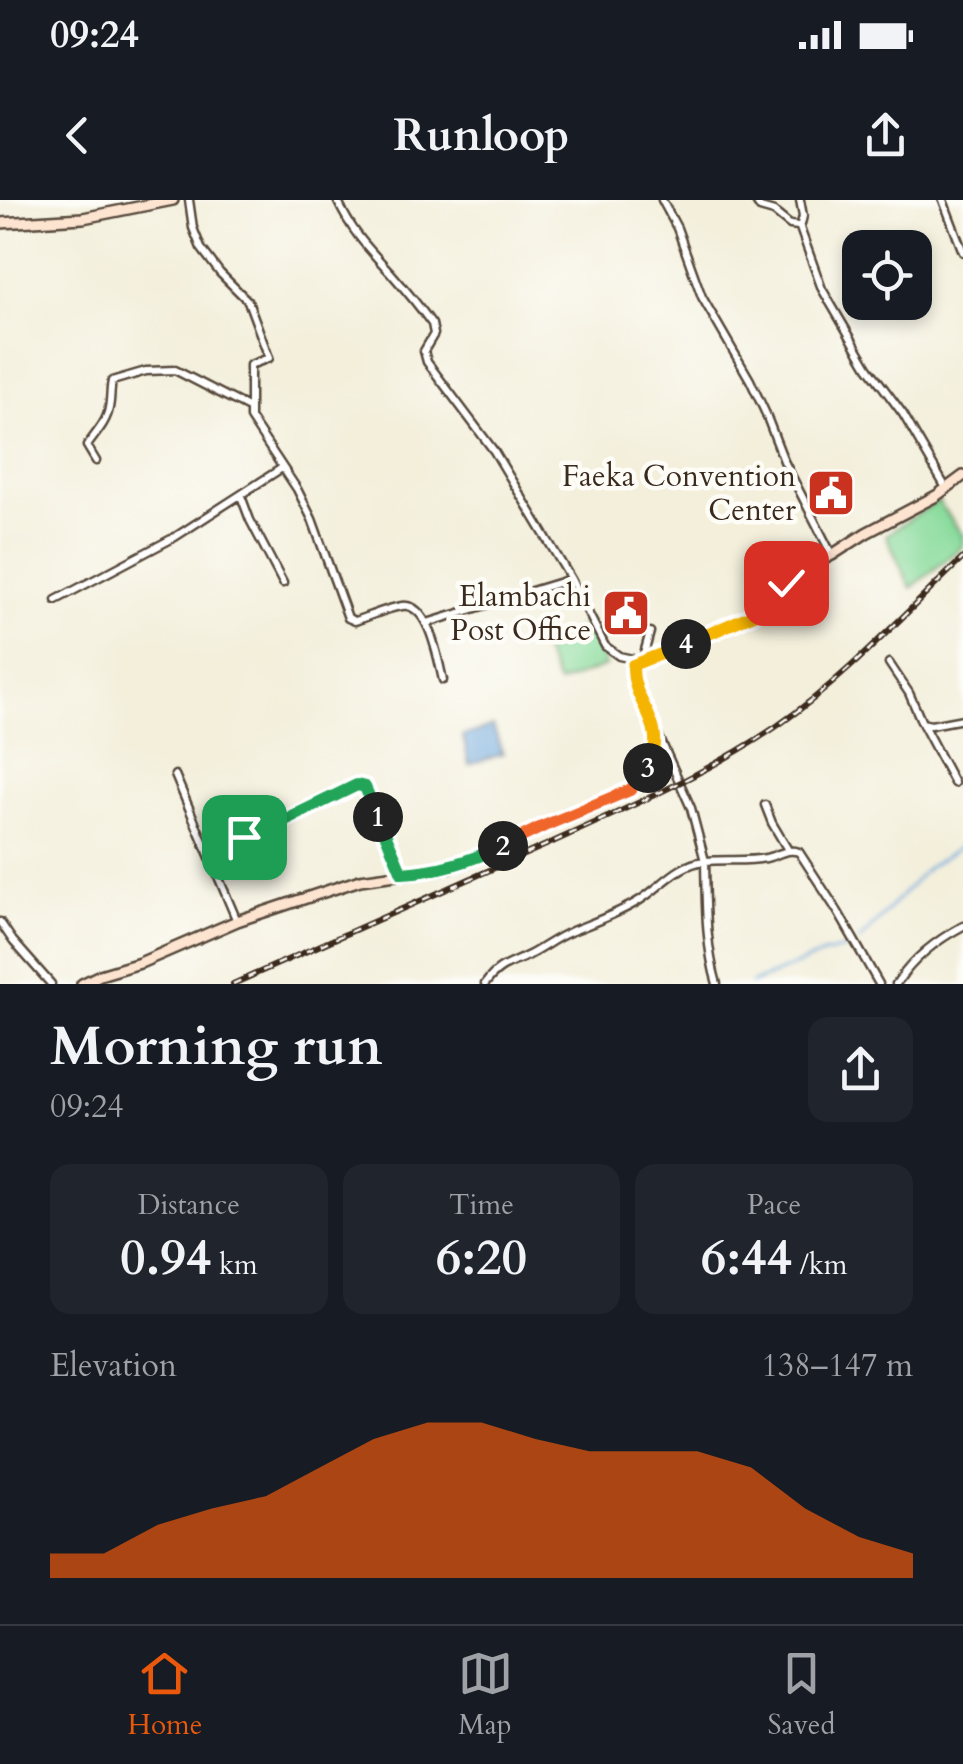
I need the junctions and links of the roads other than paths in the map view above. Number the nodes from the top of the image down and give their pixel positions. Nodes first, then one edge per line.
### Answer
1 (173, 200) edge
2 (188, 200) edge
3 (337, 200) edge
4 (662, 200) edge
5 (756, 200) edge
6 (800, 200) edge
7 (943, 200) edge
8 (0, 223) edge
9 (800, 228) junction
10 (963, 252) edge
11 (249, 408) junction
12 (96, 461) dead end
13 (282, 468) junction
14 (963, 476) edge
15 (946, 488) junction
16 (241, 496) junction
17 (832, 555) junction
18 (571, 578) junction
19 (282, 583) dead end
20 (56, 600) dead end
21 (427, 622) junction
22 (650, 632) dead end
23 (642, 661) junction
24 (889, 663) dead end
25 (443, 680) dead end
26 (963, 718) edge
27 (922, 723) junction
28 (656, 731) junction
29 (175, 774) dead end
30 (954, 783) dead end
31 (766, 805) dead end
32 (206, 849) junction
33 (788, 850) junction
34 (705, 861) junction
35 (402, 873) junction
36 (237, 920) junction
37 (0, 922) edge
38 (963, 926) edge
39 (51, 984) edge
40 (82, 984) edge
41 (485, 984) edge
42 (717, 984) edge
43 (878, 984) edge
44 (896, 984) edge

1 - 8 main road
2 - 11 street
3 - 18 street
4 - 17 street
5 - 9 street
6 - 9 street
7 - 10 street
9 - 15 street
11 - 12 street
11 - 13 street
13 - 16 street
13 - 21 street
14 - 15 main road
15 - 17 main road
16 - 19 street
16 - 20 street
17 - 23 main road
18 - 21 street
18 - 23 street
21 - 25 street
22 - 23 street
23 - 28 main road
24 - 27 street
26 - 27 street
27 - 30 street
28 - 34 street
28 - 35 main road
29 - 32 street
31 - 33 street
32 - 35 street
32 - 36 street
33 - 34 street
33 - 43 street
34 - 41 street
34 - 42 street
35 - 36 main road
36 - 40 main road
37 - 39 street
38 - 44 street

